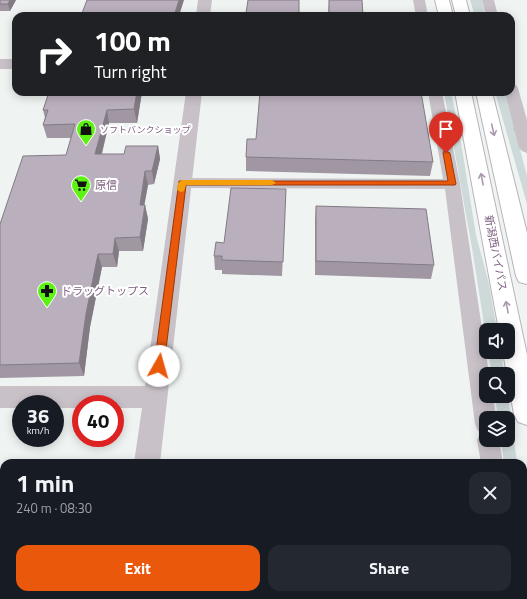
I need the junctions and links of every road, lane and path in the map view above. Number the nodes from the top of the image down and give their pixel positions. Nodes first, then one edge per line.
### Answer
1 (205, 0) edge
2 (419, 0) edge
3 (442, 0) edge
4 (459, 0) edge
5 (488, 0) edge
6 (204, 12) edge
7 (421, 12) edge
8 (445, 12) edge
9 (462, 12) edge
10 (491, 12) edge
11 (0, 64) edge
12 (12, 64) edge
13 (193, 96) edge
14 (436, 96) edge
15 (465, 96) edge
16 (485, 96) edge
17 (514, 96) edge
18 (524, 129) edge
19 (527, 148) edge
20 (182, 183) junction
21 (452, 184) junction
22 (527, 276) edge
23 (0, 397) edge
24 (155, 397) junction
25 (484, 411) edge
26 (527, 414) edge
27 (489, 447) edge
28 (147, 459) edge
29 (491, 459) edge

1 - 6 street
2 - 7 street
3 - 8 highway
4 - 9 highway
5 - 10 street
11 - 12 street
13 - 20 street
14 - 21 street
26 -> 15 highway, 新潟西バイパス
16 -> 22 highway
17 - 18 street
18 - 19 street
20 - 21 street
20 - 24 street
21 - 25 street
23 - 24 street
24 - 28 street
27 - 29 street

